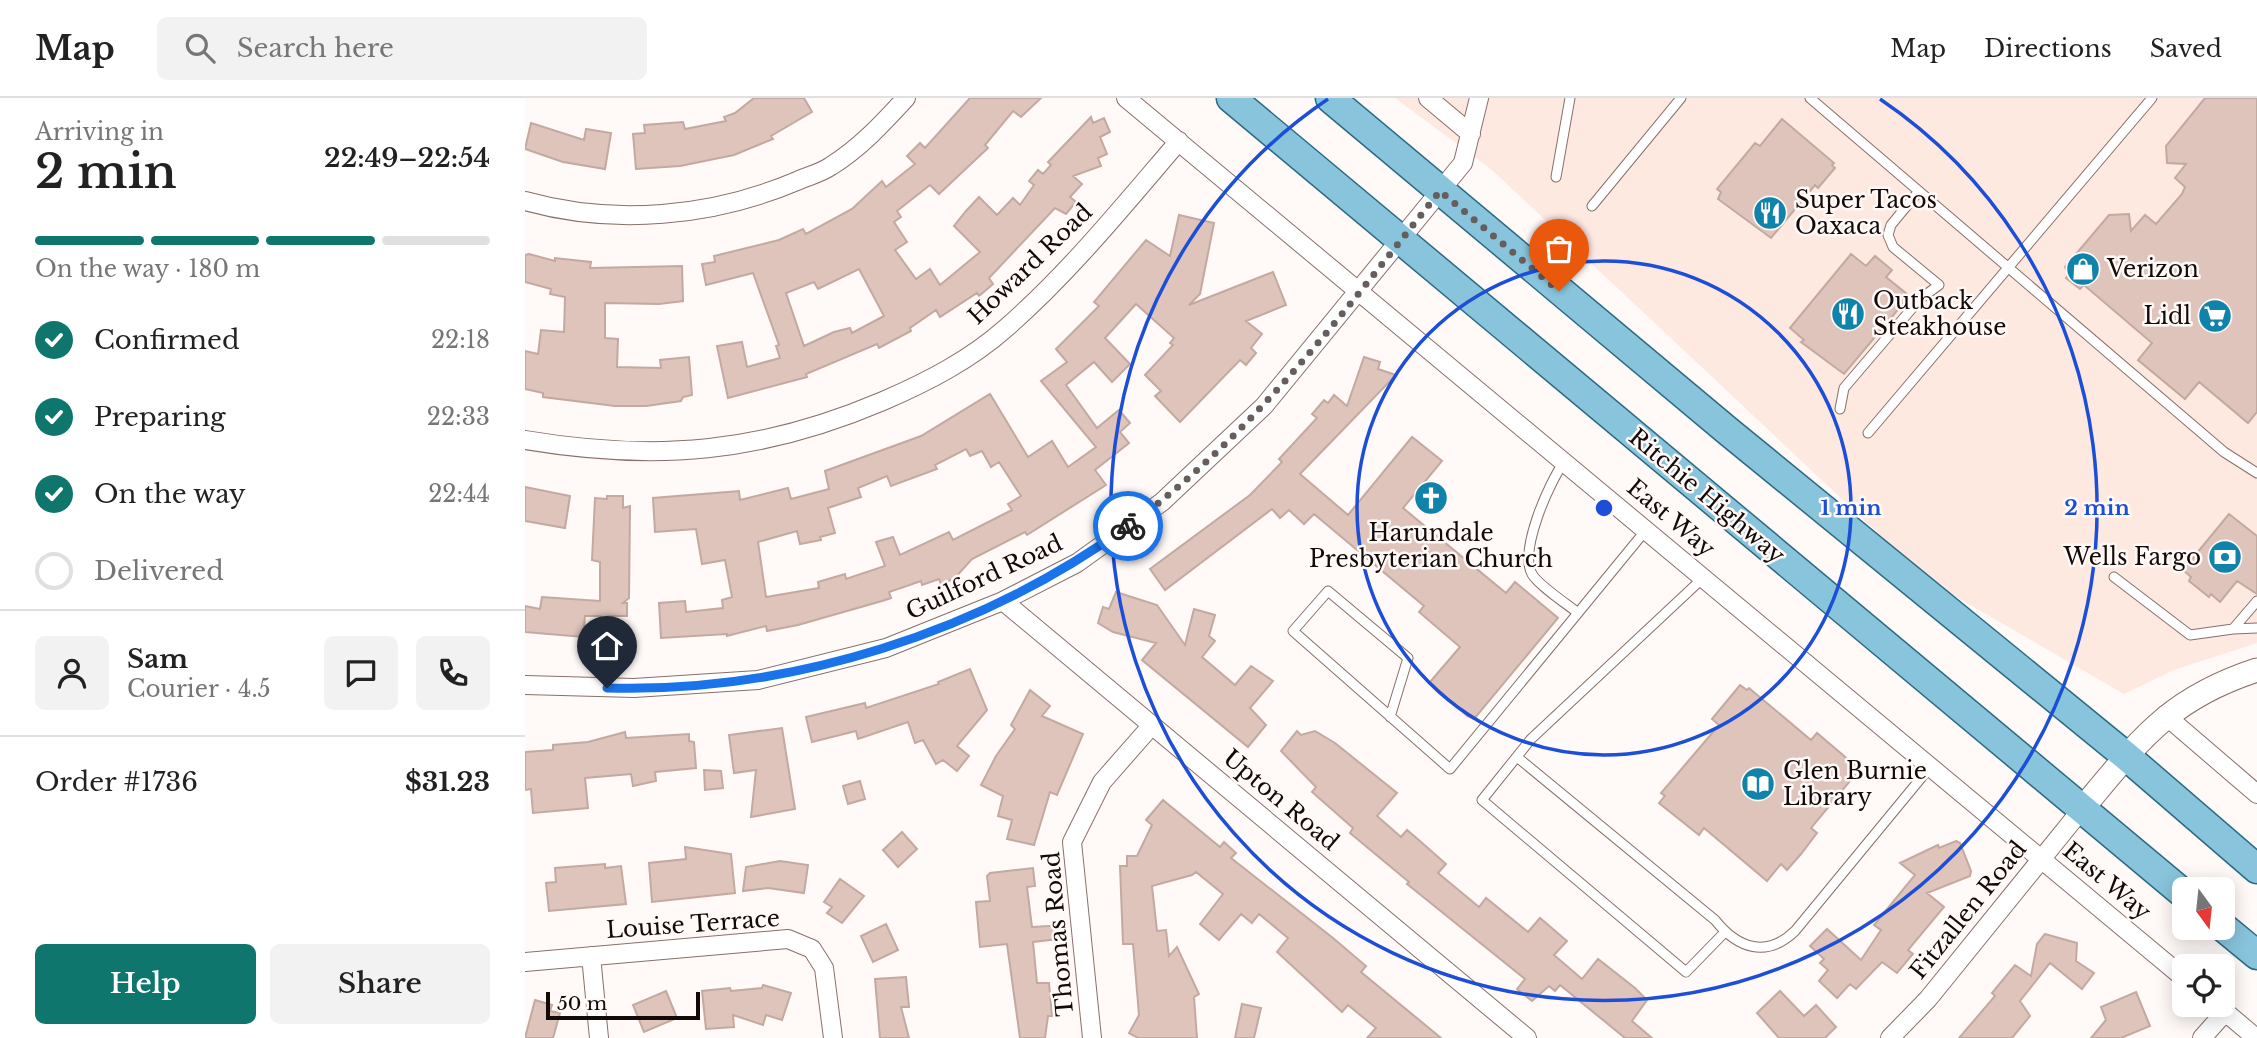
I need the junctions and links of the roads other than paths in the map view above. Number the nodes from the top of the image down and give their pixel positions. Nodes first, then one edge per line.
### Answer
1 (905, 98) edge
2 (1126, 98) edge
3 (1231, 98) edge
4 (1330, 98) edge
5 (1428, 98) edge
6 (1479, 98) edge
7 (1570, 98) edge
8 (1681, 98) edge
9 (1810, 98) edge
10 (2152, 98) edge
11 (1471, 134) junction
12 (1179, 141) junction
13 (1556, 177) dead end
14 (1440, 191) junction
15 (1919, 191) junction
16 (525, 201) edge
17 (1592, 206) dead end
18 (1401, 240) junction
19 (2010, 267) junction
20 (1360, 291) junction
21 (1840, 409) dead end
22 (1868, 433) dead end
23 (525, 440) edge
24 (1564, 461) junction
25 (2257, 473) edge
26 (1646, 530) junction
27 (1704, 577) junction
28 (2114, 577) dead end
29 (1003, 601) junction
30 (2257, 601) edge
31 (1578, 613) junction
32 (2257, 628) edge
33 (2233, 629) junction
34 (2257, 670) edge
35 (525, 685) edge
36 (2165, 715) junction
37 (1390, 717) junction
38 (1151, 724) junction
39 (2126, 756) junction
40 (1517, 757) junction
41 (1931, 766) junction
42 (2257, 794) edge
43 (2082, 809) junction
44 (2041, 858) junction
45 (2257, 869) edge
46 (2172, 884) edge
47 (1725, 932) junction
48 (2235, 936) edge
49 (2257, 955) edge
50 (591, 956) junction
51 (525, 962) edge
52 (2172, 968) edge
53 (2215, 1017) edge
54 (2232, 1017) edge
55 (599, 1038) edge
56 (832, 1038) edge
57 (1092, 1038) edge
58 (1527, 1038) edge
59 (1890, 1038) edge
60 (2202, 1038) edge
61 (2256, 1038) edge

1 - 16 street
2 - 12 street, East Way
3 - 18 main road, Ritchie Highway
4 - 14 main road
5 - 11 street
6 - 11 street, Guilford Road
7 - 13 lane
8 - 17 lane
9 - 15 lane
10 - 19 lane
11 - 14 street, Guilford Road
12 - 20 street, East Way
12 - 23 street, Howard Road
14 - 18 street, Guilford Road
14 - 39 main road
15 - 19 lane
15 - 21 lane
18 - 20 street, Guilford Road
18 - 43 main road, Ritchie Highway
19 - 22 lane
19 - 25 lane
20 - 24 street, East Way
20 - 29 street, Guilford Road
24 - 26 street, East Way
24 - 31 lane
26 - 27 street, East Way
26 - 31 lane
27 - 40 lane
27 - 41 street, East Way
28 - 33 lane
29 - 35 street, Guilford Road
29 - 38 street, Upton Road
30 - 33 lane
31 - 37 lane
32 - 33 lane
34 - 36 street
36 - 39 street
36 - 42 street
37 - 37 lane
38 - 57 street, Thomas Road
38 - 58 street, Upton Road
39 - 43 street
39 - 45 main road
40 - 47 lane
40 - 47 lane
41 - 44 street, East Way
41 - 47 lane
43 - 44 street, Fitzallen Road
43 - 46 main road, Ritchie Highway
44 - 52 street, East Way
44 - 59 street, Fitzallen Road
48 - 49 main road
50 - 51 street, Louise Terrace
50 - 55 street
50 - 56 street, Louise Terrace
53 - 60 street
54 - 61 street

